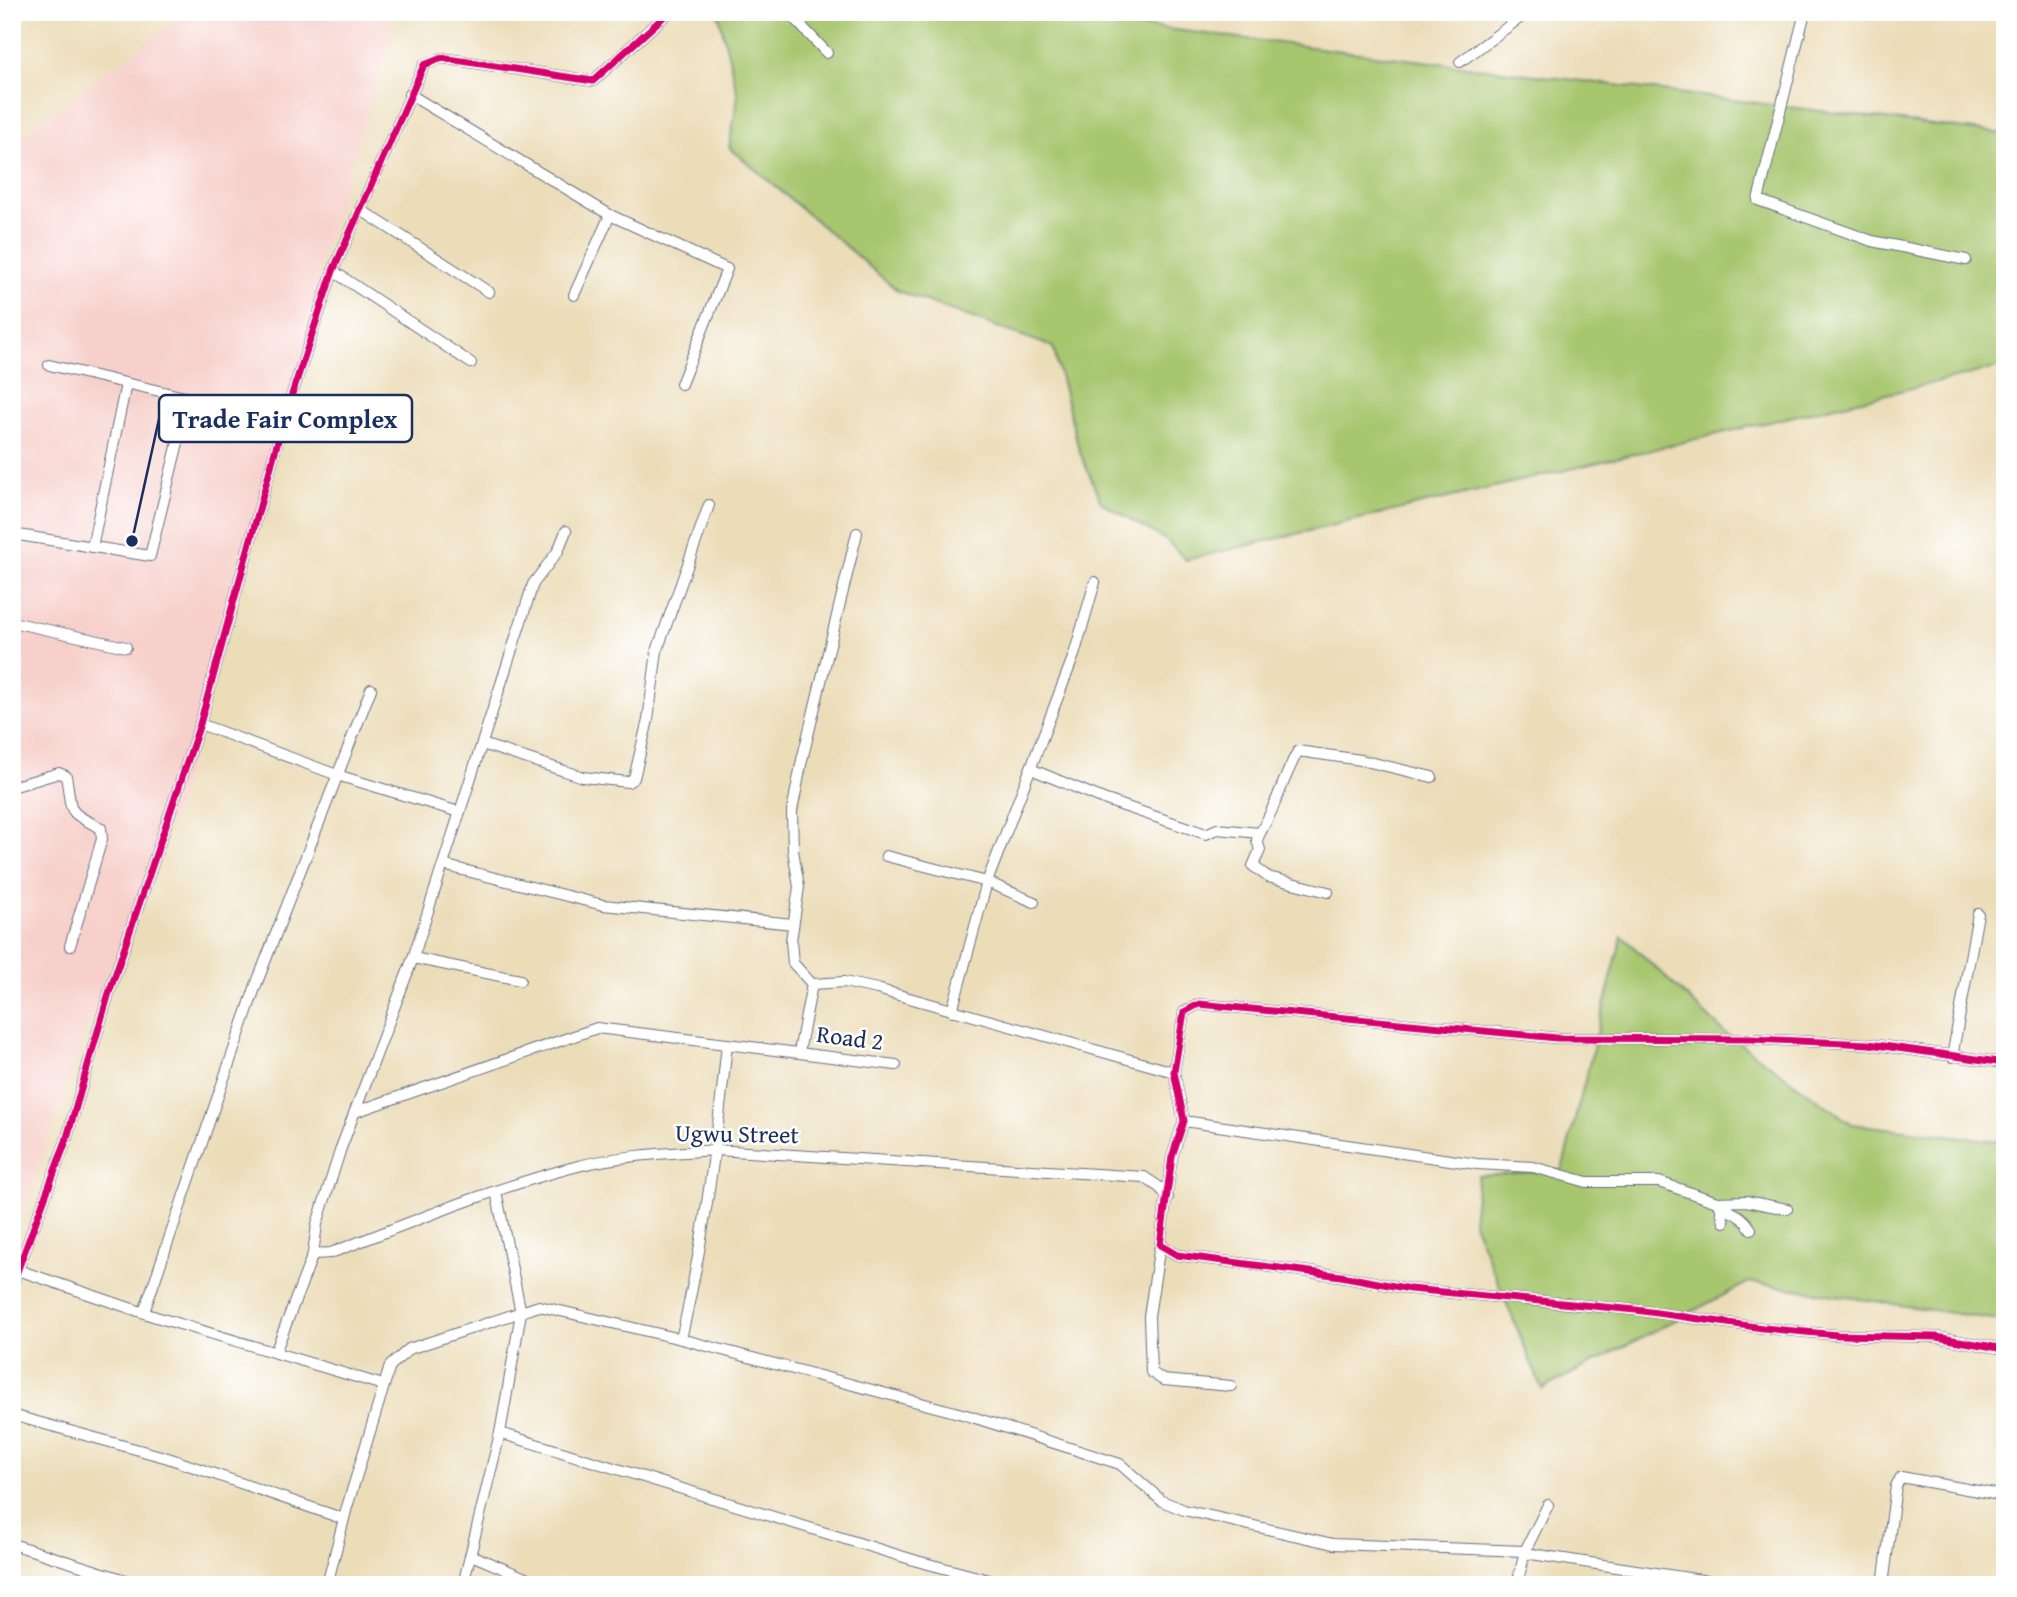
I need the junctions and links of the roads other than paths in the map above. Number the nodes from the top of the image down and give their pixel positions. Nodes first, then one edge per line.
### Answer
1 (670, 12) edge
2 (788, 12) edge
3 (1528, 12) edge
4 (1805, 12) edge
5 (827, 53) dead end
6 (1460, 62) dead end
7 (409, 94) junction
8 (361, 210) junction
9 (610, 215) junction
10 (1966, 260) dead end
11 (333, 271) junction
12 (489, 292) dead end
13 (574, 295) dead end
14 (471, 363) dead end
15 (49, 365) dead end
16 (126, 384) junction
17 (681, 384) dead end
18 (709, 505) dead end
19 (566, 530) dead end
20 (858, 533) dead end
21 (12, 534) edge
22 (92, 547) junction
23 (1095, 582) dead end
24 (12, 622) edge
25 (126, 647) dead end
26 (371, 689) dead end
27 (200, 724) junction
28 (482, 744) junction
29 (1031, 769) junction
30 (337, 775) junction
31 (1432, 777) dead end
32 (12, 787) edge
33 (459, 812) junction
34 (1260, 833) junction
35 (886, 856) dead end
36 (443, 865) junction
37 (987, 882) junction
38 (1328, 892) dead end
39 (1034, 902) dead end
40 (1978, 914) dead end
41 (793, 924) junction
42 (70, 946) dead end
43 (413, 958) junction
44 (520, 980) dead end
45 (812, 984) junction
46 (952, 1011) junction
47 (727, 1044) junction
48 (799, 1052) junction
49 (1952, 1057) junction
50 (2005, 1063) edge
51 (896, 1065) dead end
52 (1174, 1072) junction
53 (355, 1112) junction
54 (1184, 1121) junction
55 (716, 1150) junction
56 (496, 1191) junction
57 (1168, 1198) junction
58 (1719, 1204) junction
59 (1787, 1209) dead end
60 (1724, 1222) dead end
61 (1751, 1229) dead end
62 (1160, 1245) junction
63 (313, 1254) junction
64 (18, 1270) junction
65 (12, 1285) edge
66 (144, 1312) junction
67 (521, 1313) junction
68 (681, 1339) junction
69 (2005, 1349) edge
70 (275, 1353) junction
71 (383, 1385) junction
72 (1231, 1386) dead end
73 (12, 1415) edge
74 (500, 1433) junction
75 (2005, 1496) edge
76 (1548, 1505) dead end
77 (344, 1519) junction
78 (12, 1544) edge
79 (1525, 1552) junction
80 (471, 1555) junction
81 (141, 1585) edge
82 (327, 1585) edge
83 (463, 1585) edge
84 (542, 1585) edge
85 (1007, 1585) edge
86 (1517, 1585) edge
87 (1734, 1585) edge
88 (1883, 1585) edge

1 - 7 street
2 - 5 street
3 - 6 street
4 - 10 street
7 - 8 street
7 - 9 street
8 - 11 street
8 - 12 street
9 - 13 street
9 - 17 street
11 - 14 street
11 - 27 street
15 - 16 street
16 - 22 street
16 - 22 street
18 - 28 street
19 - 28 street
20 - 41 street
21 - 22 street
23 - 29 street
24 - 25 street
26 - 30 street
27 - 30 street
27 - 64 street
28 - 33 street
29 - 34 street
29 - 37 street
30 - 33 street
30 - 66 street
31 - 34 street
32 - 42 street
33 - 36 street
34 - 38 street
35 - 37 street
36 - 41 street
36 - 43 street
37 - 39 street
37 - 46 street
40 - 49 street
41 - 45 street
43 - 44 street
43 - 53 street
45 - 46 street
45 - 48 street
46 - 52 street
47 - 48 street, Road 2
47 - 53 street, Road 2
47 - 55 street
48 - 51 street, Road 2
49 - 50 street
49 - 52 street
52 - 54 street
53 - 63 street
54 - 57 street
54 - 58 street
55 - 56 street, Ugwu Street
55 - 57 street, Ugwu Street
55 - 68 street
56 - 63 street, Ugwu Street
56 - 67 street
57 - 62 street
58 - 59 street
58 - 60 street
58 - 61 street
62 - 69 street
62 - 72 street
63 - 70 street
64 - 65 street
64 - 66 street
66 - 70 street
67 - 68 street
67 - 71 street
67 - 74 street
68 - 79 street
70 - 71 street
71 - 77 street
73 - 77 street
74 - 80 street
74 - 85 street
75 - 88 street
76 - 79 street
77 - 82 street
78 - 81 street
79 - 86 street
79 - 87 street
80 - 83 street
80 - 84 street

